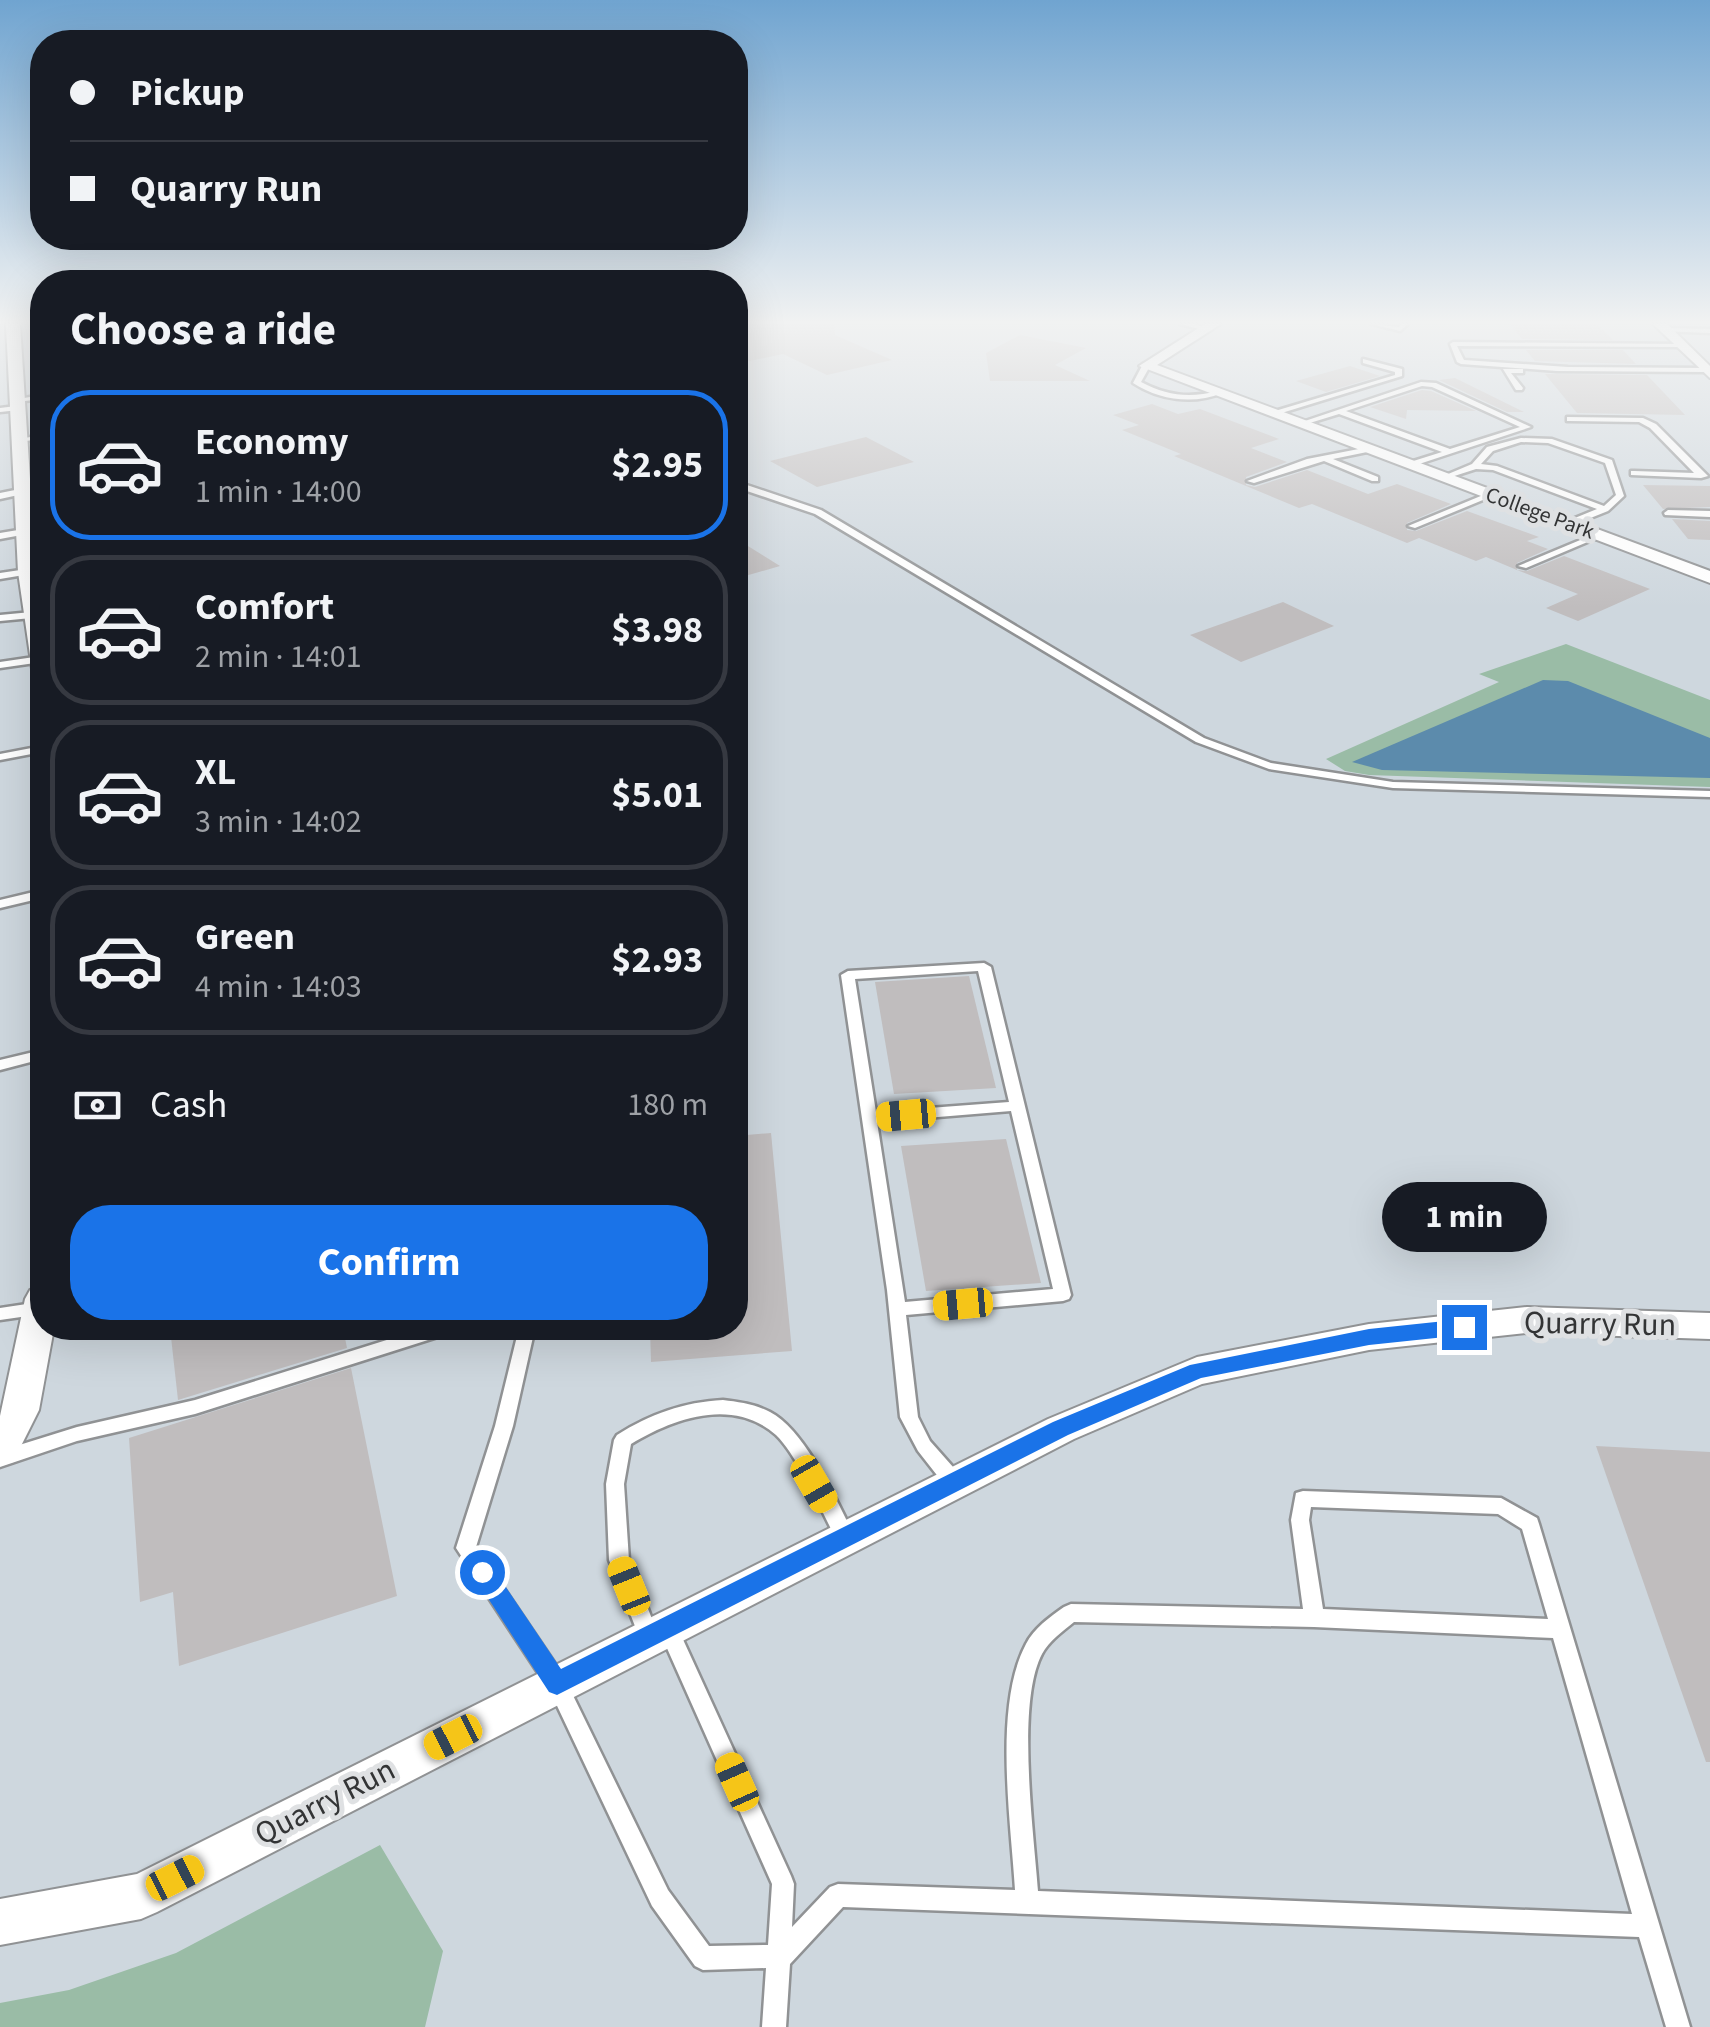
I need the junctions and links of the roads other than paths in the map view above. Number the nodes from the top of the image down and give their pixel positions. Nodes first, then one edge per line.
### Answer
1 (13, 419) edge
2 (1286, 419) edge
3 (1316, 419) edge
4 (1359, 419) edge
5 (1508, 419) edge
6 (1591, 419) edge
7 (1300, 424) junction
8 (30, 438) edge
9 (17, 440) junction
10 (1369, 449) junction
11 (1450, 452) junction
12 (1326, 458) junction
13 (1410, 465) junction
14 (1475, 466) junction
15 (1634, 473) dead end
16 (1706, 476) edge
17 (1445, 478) junction
18 (1375, 479) dead end
19 (1251, 481) dead end
20 (748, 488) edge
21 (20, 492) junction
22 (1491, 495) junction
23 (0, 496) edge
24 (1605, 509) junction
25 (1668, 513) dead end
26 (1710, 514) edge
27 (1568, 524) junction
28 (1412, 526) dead end
29 (30, 531) edge
30 (1600, 535) junction
31 (0, 536) edge
32 (1523, 566) dead end
33 (0, 576) edge
34 (1710, 576) edge
35 (30, 579) edge
36 (30, 615) edge
37 (0, 618) edge
38 (30, 664) edge
39 (0, 665) edge
40 (30, 751) edge
41 (0, 757) edge
42 (1710, 794) edge
43 (30, 897) edge
44 (0, 904) edge
45 (30, 1058) edge
46 (0, 1065) edge
47 (1018, 1106) junction
48 (869, 1118) junction
49 (30, 1306) edge
50 (897, 1309) junction
51 (0, 1314) edge
52 (1710, 1326) edge
53 (35, 1340) edge
54 (406, 1340) edge
55 (524, 1340) edge
56 (0, 1450) edge
57 (0, 1459) edge
58 (954, 1483) junction
59 (845, 1538) junction
60 (1314, 1618) junction
61 (1561, 1629) junction
62 (658, 1633) junction
63 (557, 1684) junction
64 (1027, 1902) junction
65 (0, 1922) edge
66 (1647, 1926) junction
67 (781, 1956) junction
68 (774, 2027) edge
69 (1678, 2027) edge

1 - 9 street
2 - 7 street, College Park
3 - 7 lane
4 - 11 lane
5 - 11 lane
6 - 16 lane
7 - 10 street, College Park
8 - 9 lane
9 - 21 street
10 - 12 lane
10 - 13 street, College Park
11 - 13 lane
12 - 18 lane
12 - 19 lane
13 - 17 street, College Park
14 - 17 lane
14 - 24 lane
14 - 24 lane
15 - 16 lane
17 - 22 street, College Park
20 - 42 lane
21 - 23 lane
21 - 29 street
22 - 27 street, College Park
22 - 28 lane
24 - 27 lane
25 - 26 lane
27 - 30 street, College Park
29 - 31 lane
30 - 32 lane
30 - 34 street, College Park
33 - 35 lane
36 - 37 lane
38 - 39 lane
40 - 41 lane
43 - 44 lane
45 - 46 lane
47 - 48 lane
47 - 48 lane
47 - 50 lane
48 - 50 lane
49 - 51 lane
50 - 58 lane
52 - 58 street, Quarry Run
53 - 56 street
54 - 57 lane
55 - 63 lane
58 - 59 street, Quarry Run
59 - 62 street, Quarry Run
59 - 62 lane
60 - 61 lane
60 - 61 lane
60 - 64 lane
61 - 66 lane
62 - 63 street, Quarry Run
62 - 67 lane
63 - 65 street, Quarry Run
63 - 67 lane
64 - 66 lane
64 - 67 lane
66 - 69 lane
67 - 68 lane

